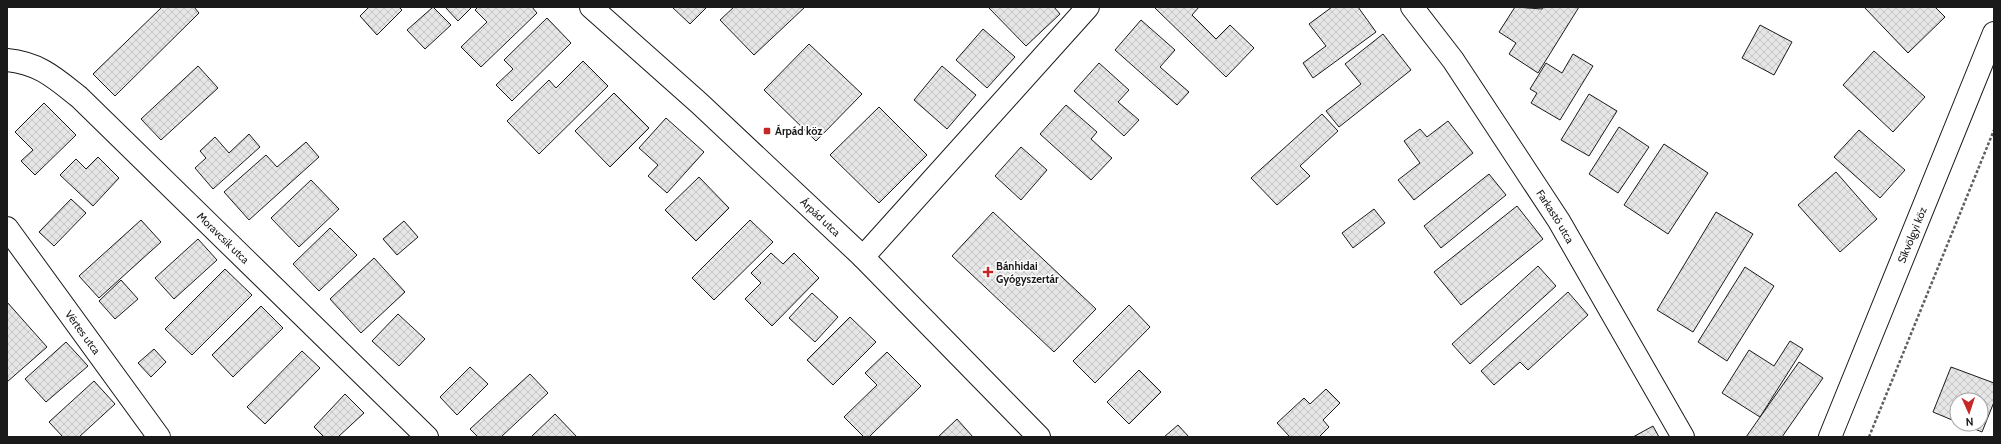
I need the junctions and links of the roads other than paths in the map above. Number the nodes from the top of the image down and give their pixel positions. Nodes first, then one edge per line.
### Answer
1 (591, 7) edge
2 (1088, 7) edge
3 (1412, 7) edge
4 (1994, 33) edge
5 (7, 60) edge
6 (7, 228) edge
7 (863, 257) junction
8 (159, 437) edge
9 (427, 437) edge
10 (1039, 437) edge
11 (1683, 437) edge
12 (1830, 437) edge

1 - 7 street, Árpád utca
2 - 7 street
3 - 11 street, Farkastó utca
4 - 12 street, Síkvölgyi köz
5 - 9 street, Moravcsik utca
6 - 8 street, Vértes utca
7 - 10 street, Árpád utca

